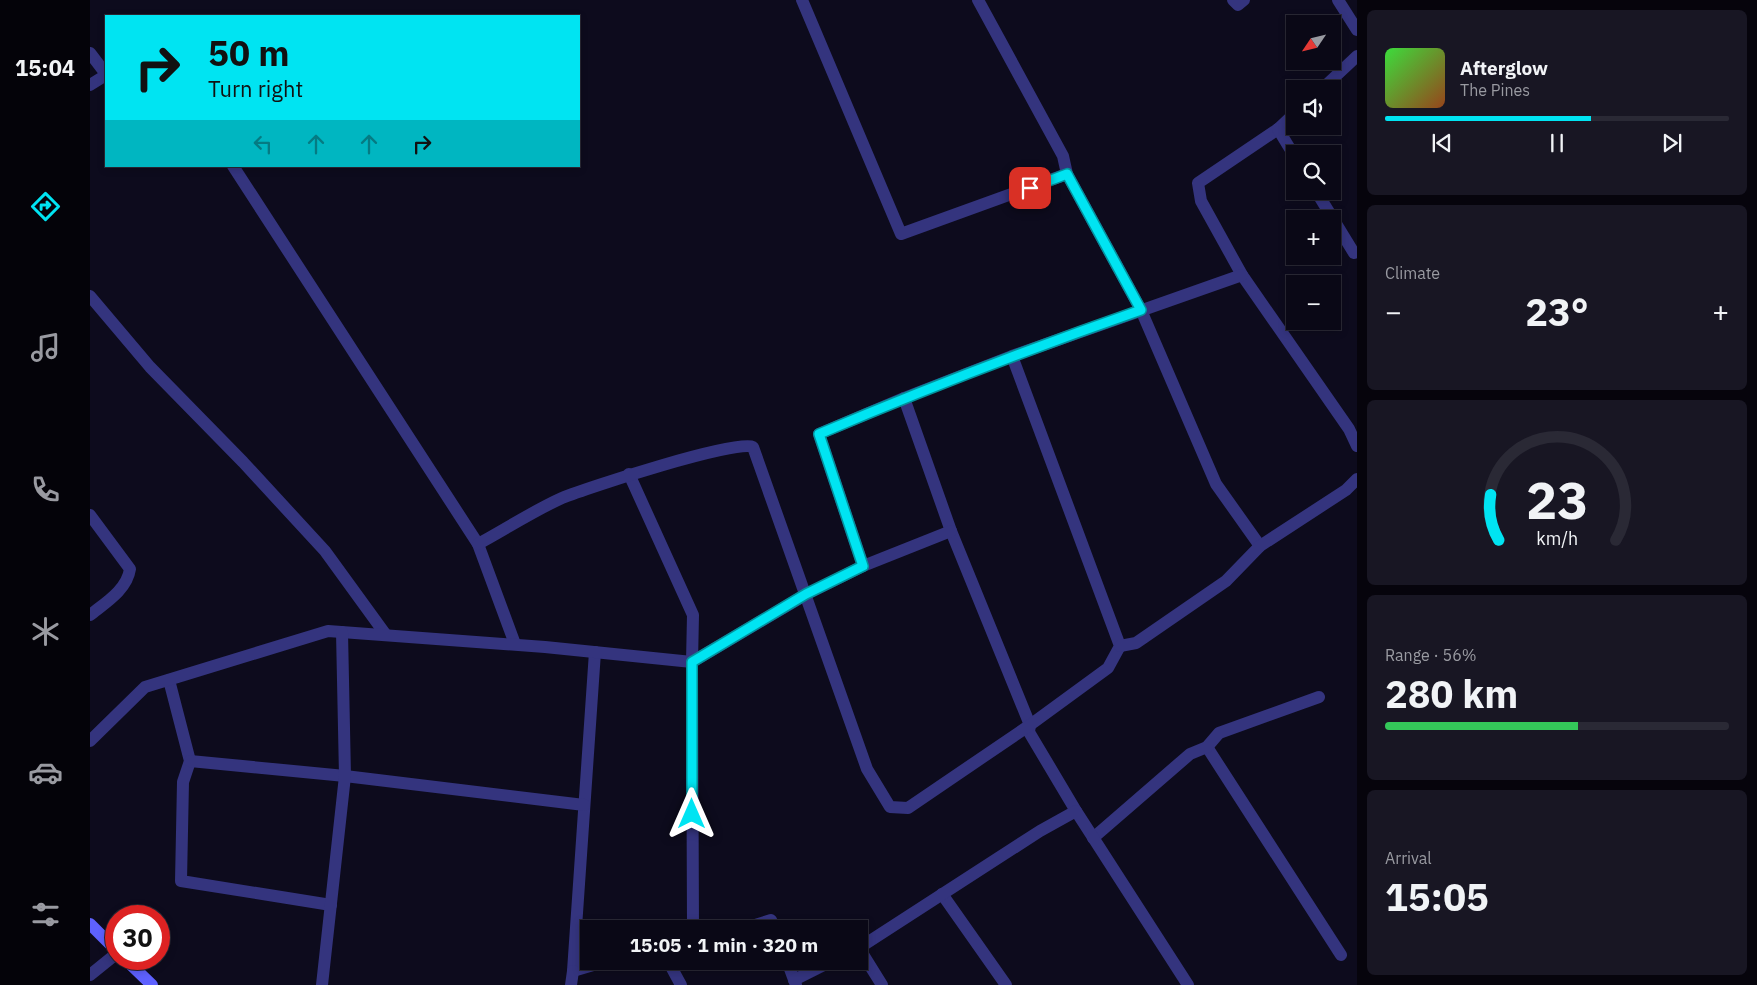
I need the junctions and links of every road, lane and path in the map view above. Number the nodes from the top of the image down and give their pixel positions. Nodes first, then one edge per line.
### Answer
1 (802, 0) edge
2 (978, 0) edge
3 (1233, 0) edge
4 (1244, 0) edge
5 (1338, 0) edge
6 (1357, 30) edge
7 (90, 53) edge
8 (1357, 56) edge
9 (105, 73) edge
10 (105, 75) edge
11 (1332, 80) edge
12 (90, 85) edge
13 (1286, 121) edge
14 (1278, 129) junction
15 (1288, 145) edge
16 (234, 167) edge
17 (1067, 174) junction
18 (1322, 200) edge
19 (1354, 253) dead end
20 (1242, 276) junction
21 (90, 296) edge
22 (1141, 310) junction
23 (1012, 356) junction
24 (904, 398) junction
25 (1357, 446) edge
26 (629, 474) junction
27 (1357, 479) edge
28 (90, 515) edge
29 (951, 531) junction
30 (478, 544) junction
31 (1260, 546) junction
32 (863, 566) junction
33 (806, 594) junction
34 (90, 615) edge
35 (342, 632) junction
36 (386, 635) junction
37 (515, 644) junction
38 (1120, 646) junction
39 (595, 652) junction
40 (692, 662) junction
41 (169, 680) junction
42 (1319, 697) dead end
43 (1030, 724) junction
44 (90, 741) edge
45 (1206, 747) junction
46 (190, 760) junction
47 (345, 776) junction
48 (584, 805) junction
49 (1076, 812) junction
50 (1092, 838) junction
51 (942, 894) junction
52 (331, 905) junction
53 (691, 920) edge
54 (90, 924) edge
55 (105, 939) edge
56 (868, 942) edge
57 (1341, 955) dead end
58 (868, 962) edge
59 (105, 963) edge
60 (580, 969) edge
61 (137, 970) edge
62 (673, 970) edge
63 (790, 970) edge
64 (817, 970) edge
65 (573, 971) junction
66 (90, 975) edge
67 (795, 983) edge
68 (152, 985) edge
69 (322, 985) edge
70 (572, 985) edge
71 (681, 985) edge
72 (882, 985) edge
73 (1006, 985) edge
74 (1188, 985) edge

1 - 17 street
2 - 17 street
3 - 4 street
5 - 6 street
7 - 9 street
8 - 11 street
10 - 12 street
13 - 14 street
14 - 15 street
14 - 20 street
16 - 30 street
17 - 22 street
18 - 19 street
20 - 22 street
20 - 25 street
21 - 36 street
22 - 23 street
22 - 31 street
23 - 24 street
23 - 38 street
24 - 29 street
24 - 32 street
26 - 30 street
26 - 33 street
26 - 40 street
27 - 31 street
28 - 34 street
29 - 32 street
29 - 43 street
30 - 37 street
31 - 38 street
32 - 33 street
33 - 40 street
33 - 43 street
35 - 36 street
35 - 41 street
35 - 47 street
36 - 37 street
37 - 39 street
38 - 43 street
39 - 40 street
39 - 48 street
40 - 53 street
41 - 44 street
41 - 46 street
42 - 45 street
43 - 49 street
45 - 50 street
45 - 57 street
46 - 47 street
46 - 52 street
47 - 48 street
47 - 52 street
48 - 65 street
49 - 50 street
49 - 51 street
50 - 74 street
51 - 56 street
51 - 73 street
52 - 69 street
54 - 55 street
58 - 72 street
59 - 66 street
60 - 65 street
61 - 68 street
62 - 71 street
63 - 67 street
64 - 67 street
65 - 70 street

